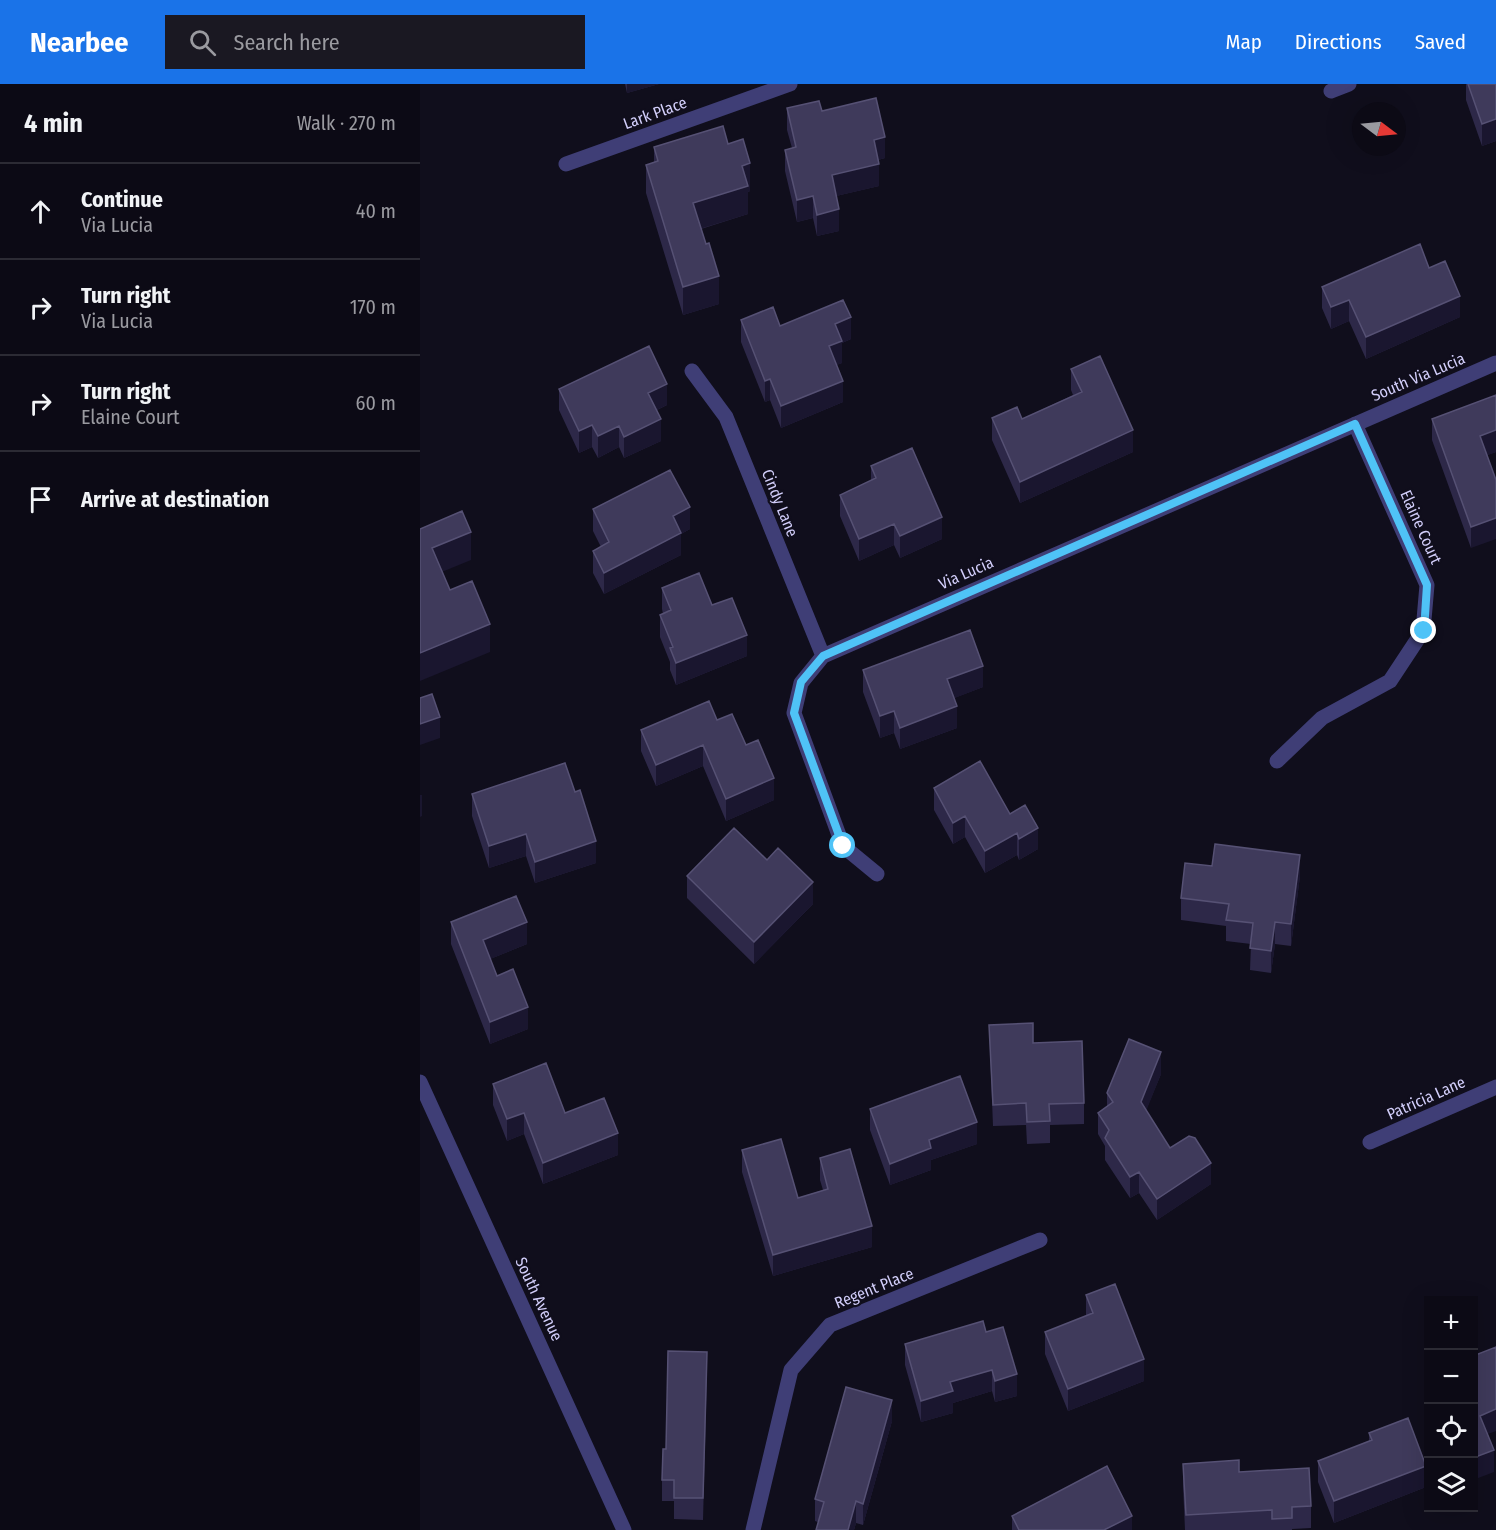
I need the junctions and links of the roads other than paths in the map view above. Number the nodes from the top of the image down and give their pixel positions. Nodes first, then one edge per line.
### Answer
1 (790, 84) edge
2 (1348, 84) edge
3 (1331, 91) dead end
4 (566, 164) dead end
5 (1496, 363) edge
6 (692, 371) dead end
7 (1355, 424) junction
8 (823, 656) junction
9 (1277, 761) dead end
10 (877, 874) dead end
11 (420, 1082) edge
12 (1496, 1087) edge
13 (1370, 1142) dead end
14 (1040, 1240) dead end
15 (624, 1530) edge
16 (753, 1530) edge

1 - 4 street, Lark Place
2 - 3 street
5 - 7 street, South Via Lucia
6 - 8 street, Cindy Lane
7 - 8 street, Via Lucia
7 - 9 street, Elaine Court
8 - 10 street, Via Lucia
11 - 15 street, South Avenue
12 - 13 street, Patricia Lane
14 - 16 street, Regent Place

